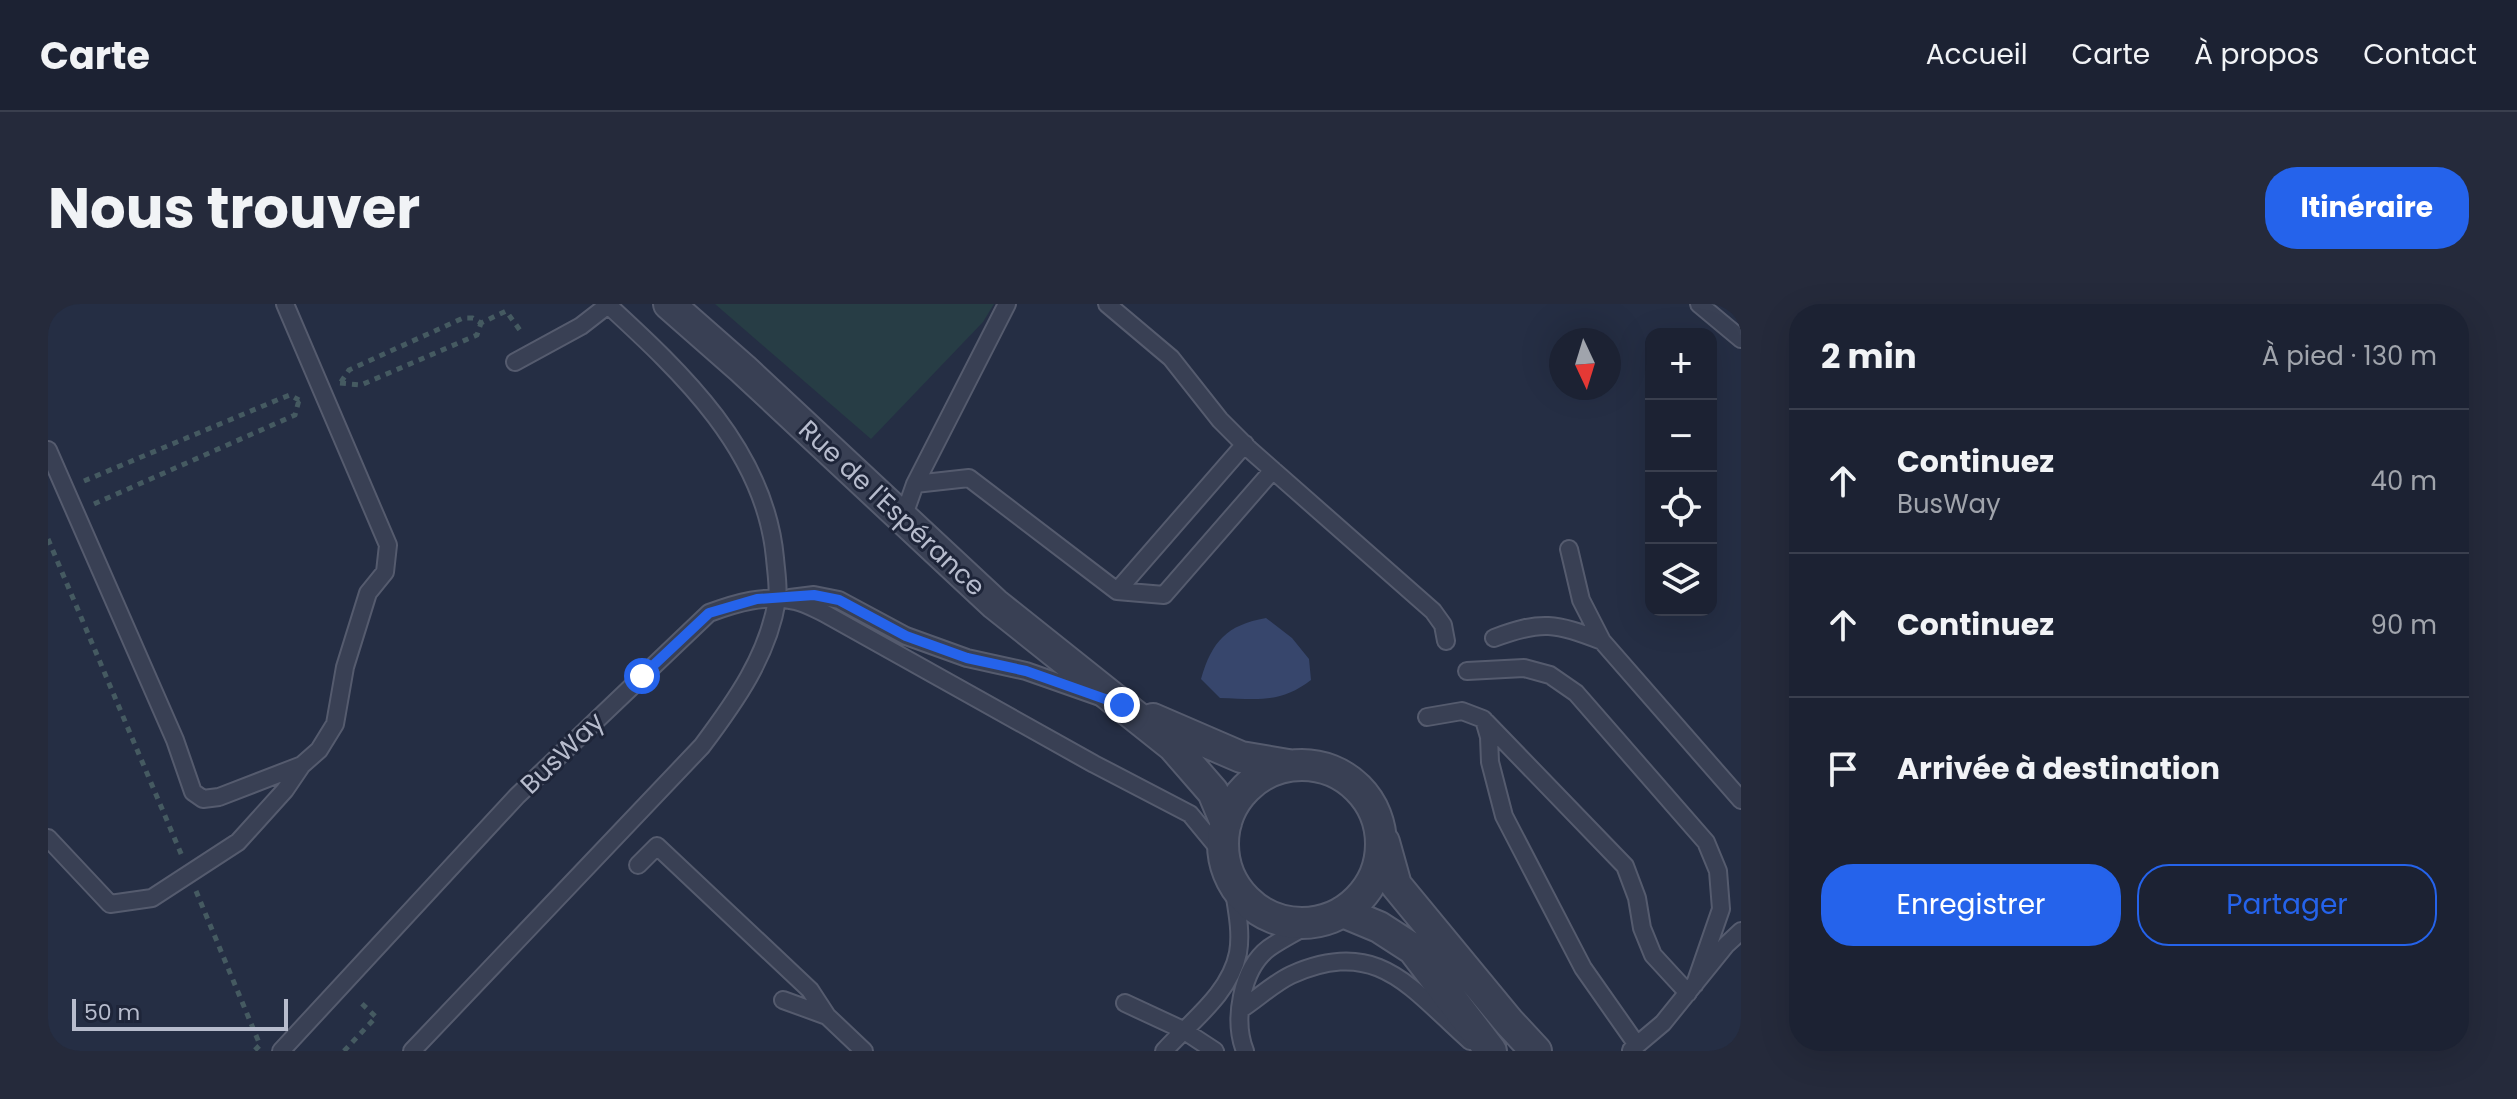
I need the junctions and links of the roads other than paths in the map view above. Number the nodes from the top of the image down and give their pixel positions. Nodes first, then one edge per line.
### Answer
1 (285, 304) edge
2 (669, 304) edge
3 (1007, 304) edge
4 (1107, 304) edge
5 (1699, 304) edge
6 (607, 305) edge
7 (1741, 339) edge
8 (515, 362) dead end
9 (1245, 444) junction
10 (48, 450) edge
11 (1273, 470) junction
12 (915, 484) junction
13 (903, 518) junction
14 (1569, 549) dead end
15 (1117, 591) junction
16 (777, 600) junction
17 (1494, 638) dead end
18 (1446, 641) dead end
19 (1602, 641) junction
20 (1467, 671) dead end
21 (1122, 705) junction
22 (1427, 717) dead end
23 (1483, 719) junction
24 (302, 765) junction
25 (1291, 766) junction
26 (1741, 800) edge
27 (1226, 823) junction
28 (1381, 833) junction
29 (48, 838) edge
30 (1223, 854) junction
31 (638, 865) dead end
32 (1233, 885) junction
33 (1343, 912) junction
34 (1312, 923) junction
35 (1741, 931) edge
36 (1691, 988) junction
37 (783, 1000) dead end
38 (1125, 1003) dead end
39 (1240, 1010) junction
40 (827, 1016) junction
41 (1183, 1030) junction
42 (1633, 1048) edge
43 (281, 1051) edge
44 (412, 1051) edge
45 (864, 1051) edge
46 (1164, 1051) edge
47 (1215, 1051) edge
48 (1245, 1051) edge
49 (1481, 1051) edge
50 (1491, 1051) edge
51 (1536, 1051) edge

1 - 24 lane
2 - 13 street, Rue de l'Espérance
3 - 12 lane
4 - 9 lane
5 - 7 lane
6 - 8 lane
6 - 16 lane
9 - 11 lane
9 - 15 lane
10 - 24 lane
11 - 15 lane
11 - 18 lane
12 - 13 lane
12 - 15 lane
13 - 21 street, Rue de l'Espérance
14 - 19 lane
16 - 21 lane
16 - 30 lane, BusWay
16 - 43 lane, BusWay
16 - 44 lane
17 - 19 lane
19 - 26 lane
20 - 36 lane
21 - 25 street, Rue de l'Espérance
21 - 27 street, Rue de l'Espérance
22 - 23 lane
23 - 36 lane
23 - 42 lane
24 - 29 lane
25 - 27 street
25 - 28 street
27 - 30 street
28 - 33 street
28 - 51 street
30 - 32 street
31 - 40 lane
32 - 34 street
32 - 41 lane
33 - 34 street
33 - 50 street
34 - 39 lane
35 - 36 lane
36 - 42 lane
37 - 40 lane
38 - 41 lane
39 - 48 lane
39 - 49 lane
40 - 45 lane
41 - 46 lane
41 - 47 lane

